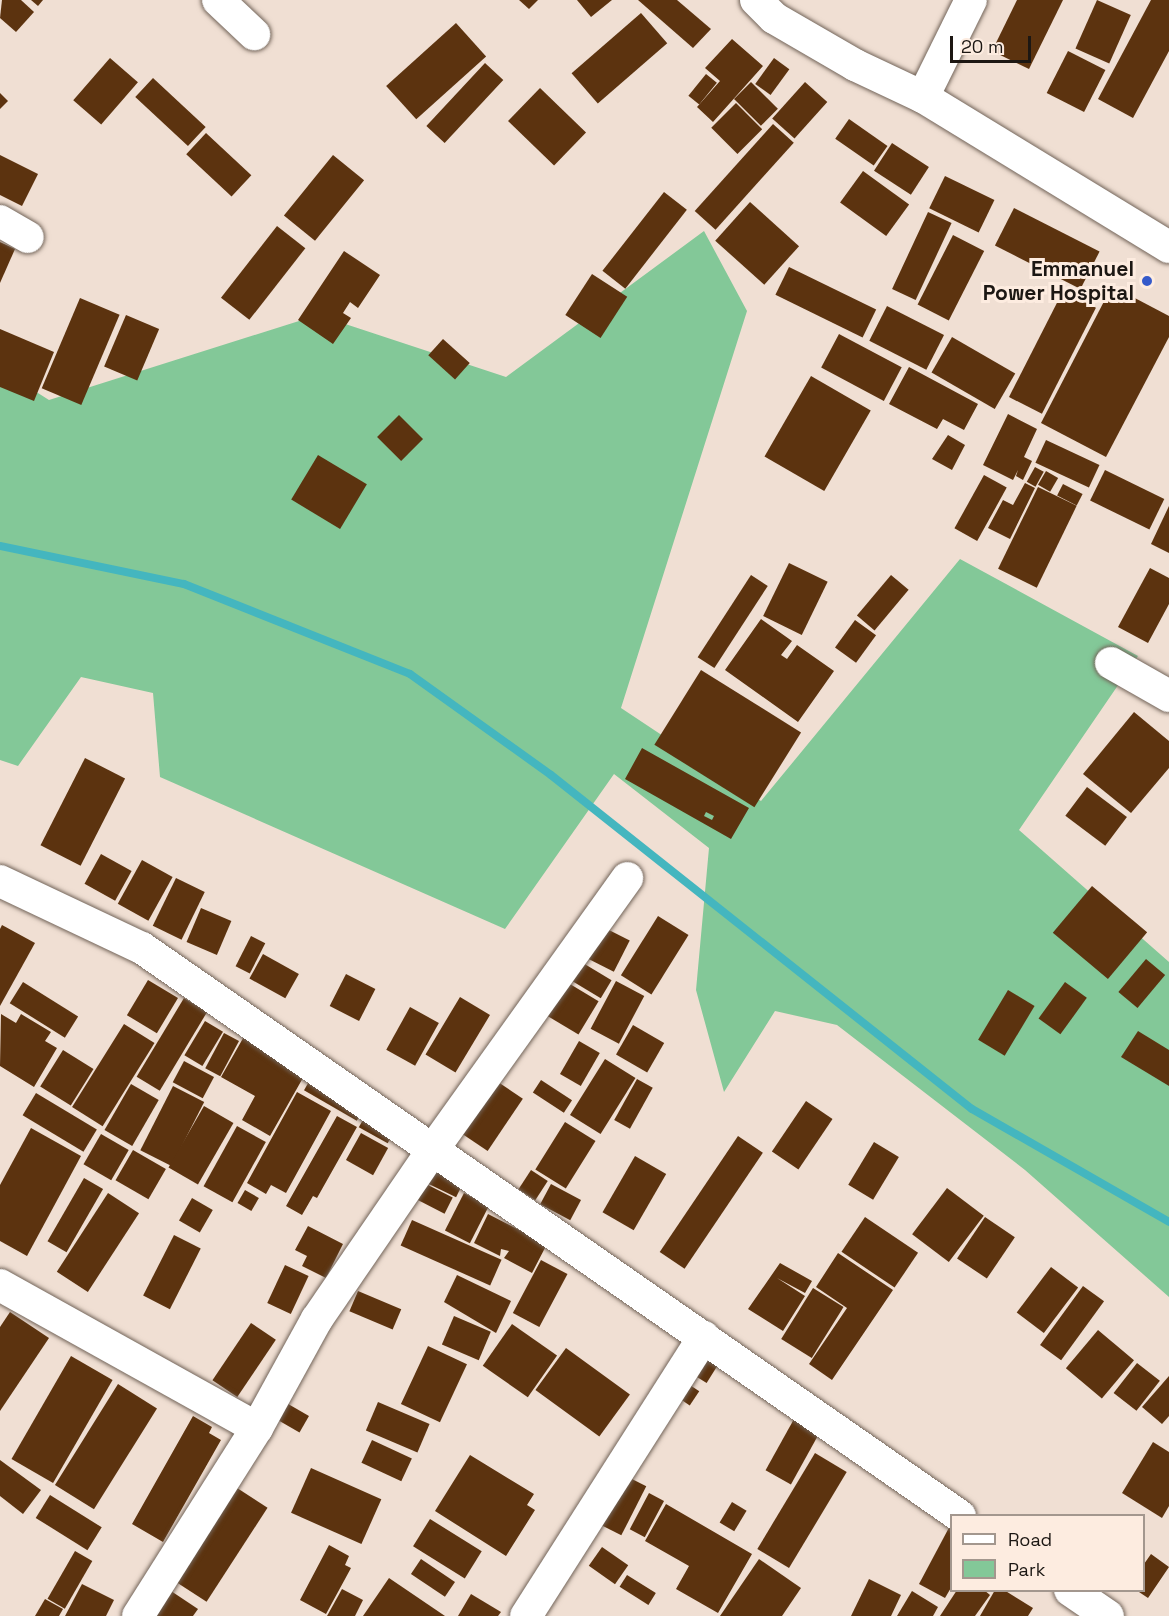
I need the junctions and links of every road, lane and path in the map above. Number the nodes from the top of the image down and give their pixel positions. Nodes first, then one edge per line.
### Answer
1 (218, 0) edge
2 (756, 0) edge
3 (971, 0) edge
4 (254, 34) dead end
5 (923, 97) junction
6 (0, 221) edge
7 (28, 237) dead end
8 (1169, 247) edge
9 (1112, 663) dead end
10 (1169, 696) edge
11 (627, 878) dead end
12 (0, 881) edge
13 (434, 1148) junction
14 (0, 1285) edge
15 (704, 1337) junction
16 (257, 1428) junction
17 (959, 1514) edge
18 (1073, 1592) edge
19 (138, 1616) edge
20 (526, 1616) edge
21 (1108, 1616) edge

1 - 4 street
2 - 5 street
3 - 5 street
5 - 8 street
6 - 7 street
9 - 10 street
11 - 13 street
12 - 13 street
13 - 15 street
13 - 16 street
14 - 16 street
15 - 17 street
15 - 20 street
16 - 19 street
18 - 21 street

